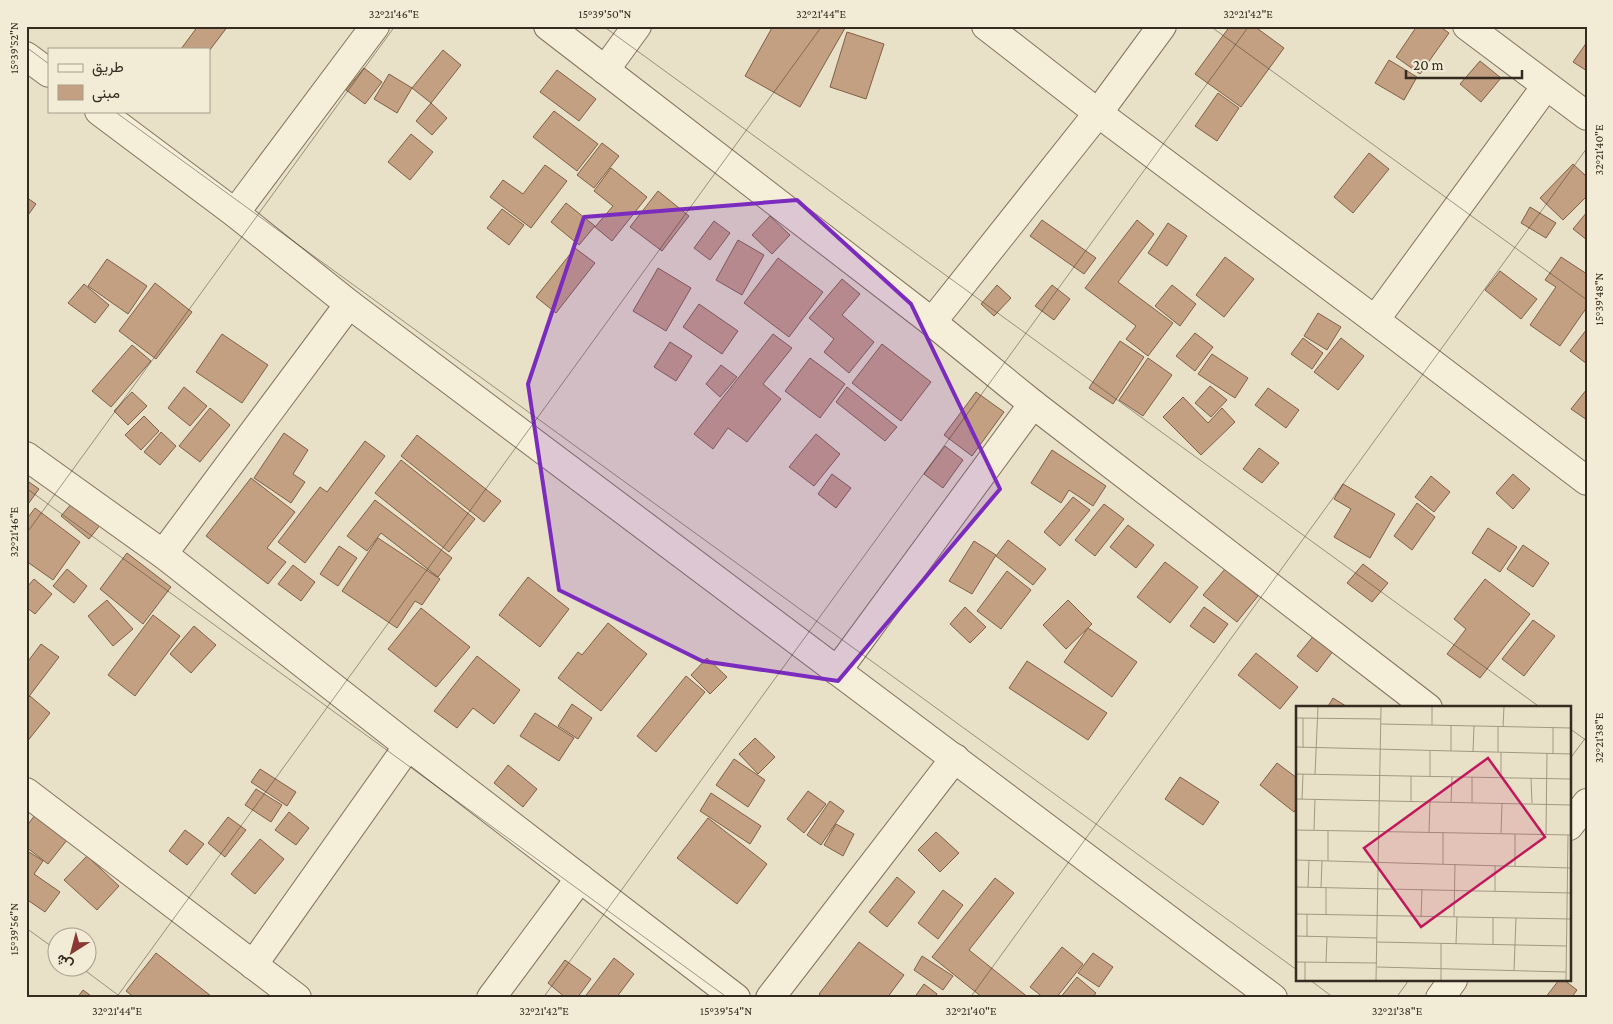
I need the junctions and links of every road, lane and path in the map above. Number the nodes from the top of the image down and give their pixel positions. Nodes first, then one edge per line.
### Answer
1 (375, 26) edge
2 (548, 26) edge
3 (637, 26) edge
4 (986, 26) edge
5 (1162, 26) edge
6 (1467, 26) edge
7 (26, 56) edge
8 (605, 70) junction
9 (48, 72) edge
10 (1546, 86) junction
11 (100, 112) edge
12 (1098, 113) junction
13 (1587, 116) edge
14 (234, 213) junction
15 (349, 304) junction
16 (1375, 320) junction
17 (932, 322) junction
18 (1033, 404) junction
19 (26, 456) edge
20 (1587, 481) edge
21 (162, 554) junction
22 (837, 671) junction
23 (1425, 706) edge
24 (408, 746) junction
25 (955, 758) junction
26 (26, 792) edge
27 (580, 878) junction
28 (252, 965) junction
29 (1452, 982) edge
30 (297, 998) edge
31 (491, 998) edge
32 (736, 998) edge
33 (770, 998) edge
34 (1274, 998) edge
35 (1440, 998) edge

1 - 14 street
2 - 8 street
3 - 8 street
4 - 12 street
5 - 12 street
6 - 10 street
7 - 9 street
8 - 17 street
10 - 13 street
10 - 16 street
11 - 14 street
12 - 16 street
12 - 17 street
14 - 15 street
15 - 21 street
15 - 22 street
16 - 20 street
17 - 18 street
18 - 22 street
18 - 23 street
19 - 21 street
21 - 24 street
22 - 25 street
24 - 27 street
24 - 28 street
25 - 33 street
25 - 34 street
26 - 28 street
27 - 31 street
27 - 32 street
28 - 30 street
29 - 35 street

